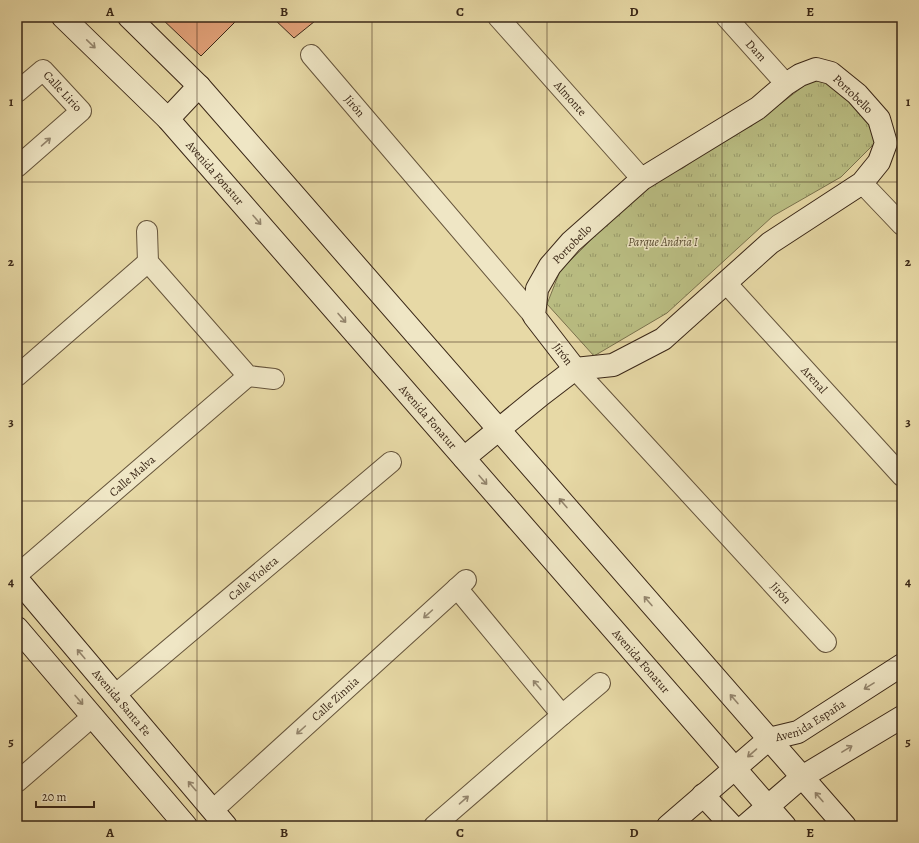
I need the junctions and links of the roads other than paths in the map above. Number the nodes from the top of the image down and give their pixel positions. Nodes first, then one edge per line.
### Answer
1 (63, 17) edge
2 (129, 17) edge
3 (498, 17) edge
4 (726, 17) edge
5 (311, 55) dead end
6 (786, 84) junction
7 (199, 86) junction
8 (17, 92) edge
9 (168, 119) junction
10 (17, 167) edge
11 (642, 180) junction
12 (862, 183) junction
13 (902, 225) edge
14 (147, 231) dead end
15 (148, 262) junction
16 (726, 283) junction
17 (534, 316) junction
18 (575, 369) junction
19 (17, 376) edge
20 (248, 376) junction
21 (274, 379) dead end
22 (500, 430) junction
23 (464, 458) junction
24 (391, 462) dead end
25 (902, 476) edge
26 (17, 575) edge
27 (17, 579) edge
28 (17, 628) edge
29 (826, 642) dead end
30 (902, 665) edge
31 (600, 683) dead end
32 (115, 695) junction
33 (562, 715) junction
34 (94, 716) junction
35 (902, 717) edge
36 (769, 739) junction
37 (735, 768) junction
38 (802, 777) junction
39 (17, 782) edge
40 (703, 795) junction
41 (768, 806) junction
42 (220, 818) edge
43 (186, 826) edge
44 (434, 826) edge
45 (668, 826) edge
46 (732, 826) edge
47 (745, 826) edge
48 (785, 826) edge
49 (845, 826) edge

1 -> 9 main road, Avenida Fonatur
2 - 7 main road
3 - 11 street, Almonte
4 - 6 street, Dam
5 - 17 street, Jirón
6 - 11 main road, Portobello
6 - 12 main road, Portobello
7 - 9 main road
7 - 22 main road
10 -> 8 street, Calle Lirio
9 -> 23 main road, Avenida Fonatur
11 - 17 main road, Portobello
12 - 13 street
12 - 16 main road, Portobello
14 - 15 street
15 - 19 street
15 - 20 street
16 - 18 main road, Portobello
16 - 25 street, Arenal
17 - 18 main road, Jirón
18 - 22 main road
18 - 29 street, Jirón
20 - 21 street
20 - 26 street, Calle Malva
22 - 23 main road
36 -> 22 main road
23 -> 37 main road, Avenida Fonatur
24 - 32 street, Calle Violeta
32 -> 27 main road, Avenida Santa Fe
28 -> 34 main road
30 -> 36 main road, Avenida España
31 - 33 street
42 -> 32 main road, Avenida Santa Fe
33 -> 42 street, Calle Zinnia
44 -> 33 street
34 - 39 street
34 - 43 main road
38 -> 35 main road
36 -> 37 main road, Avenida España
36 - 38 main road
37 - 40 main road, Avenida España
37 - 41 main road, Avenida Fonatur
38 - 41 main road
49 -> 38 main road
40 - 45 main road, Avenida España
40 - 46 main road
41 - 47 main road
41 - 48 main road, Avenida Fonatur

